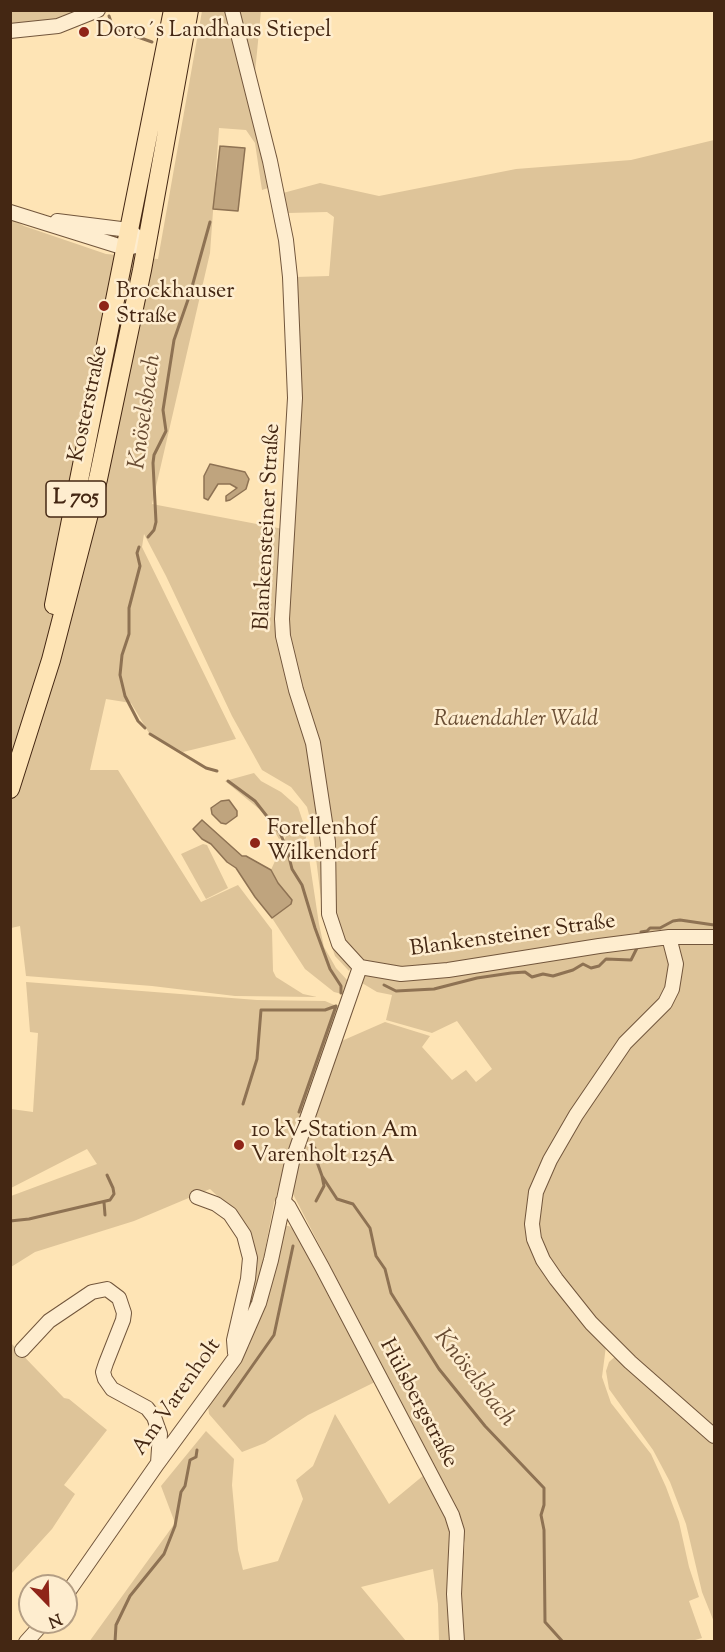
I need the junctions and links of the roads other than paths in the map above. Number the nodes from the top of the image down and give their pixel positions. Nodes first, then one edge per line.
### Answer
1 (98, 10) edge
2 (173, 10) edge
3 (189, 10) edge
4 (232, 10) edge
5 (10, 31) edge
6 (157, 137) junction
7 (16, 214) edge
8 (127, 239) junction
9 (147, 244) junction
10 (28, 731) junction
11 (10, 789) edge
12 (669, 937) junction
13 (714, 937) edge
14 (360, 967) junction
15 (197, 1197) dead end
16 (283, 1201) junction
17 (22, 1350) dead end
18 (235, 1358) junction
19 (714, 1436) edge
20 (158, 1463) junction
21 (78, 1578) edge
22 (457, 1641) edge

1 - 5 street
2 - 6 main road, Kosterstraße / L 705
3 - 6 main road, Kosterstraße / L 705
4 - 14 street, Blankensteiner Straße
6 - 8 main road, Kosterstraße / L 705
6 - 9 main road, Kosterstraße / L 705
7 - 8 street
8 - 9 street
8 - 10 main road, Kosterstraße / L 705
9 - 10 main road, Kosterstraße / L 705
10 - 11 main road, Kosterstraße / L 705
12 - 13 street, Blankensteiner Straße
12 - 14 street, Blankensteiner Straße
12 - 19 street
14 - 16 street, Am Varenholt
15 - 18 street
16 - 18 street, Am Varenholt
16 - 22 street, Hülsbergstraße
17 - 20 street
18 - 20 street, Am Varenholt
20 - 21 street, Am Varenholt

